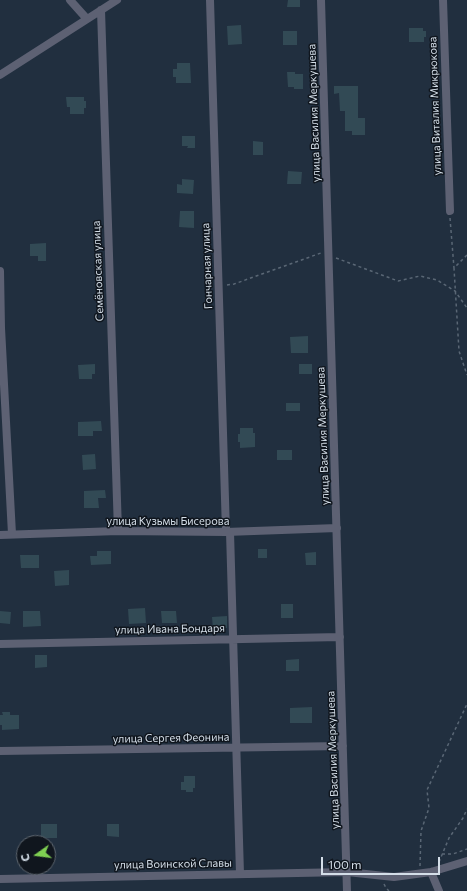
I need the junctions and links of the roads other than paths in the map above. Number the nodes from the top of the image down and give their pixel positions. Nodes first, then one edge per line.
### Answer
1 (70, 0) edge
2 (117, 0) edge
3 (210, 0) edge
4 (321, 0) edge
5 (443, 0) edge
6 (101, 10) junction
7 (88, 19) junction
8 (0, 75) edge
9 (450, 210) road end
10 (0, 271) edge
11 (337, 528) junction
12 (118, 531) junction
13 (228, 532) junction
14 (12, 534) junction
15 (0, 535) edge
16 (340, 637) junction
17 (234, 639) junction
18 (0, 644) edge
19 (343, 746) junction
20 (237, 748) junction
21 (0, 751) edge
22 (467, 860) edge
23 (434, 871) junction
24 (347, 872) junction
25 (240, 874) junction
26 (0, 879) edge
27 (347, 891) edge
28 (439, 891) edge

1 - 7 street
2 - 6 street
3 - 13 street, Гончарная улица
4 - 11 street, улица Василия Меркушева
5 - 9 street, улица Виталия Микрюкова
6 - 7 street
6 - 12 street, Семёновская улица
7 - 8 street
10 - 14 street
11 - 13 street, улица Кузьмы Бисерова
11 - 16 street, улица Василия Меркушева
12 - 13 street, улица Кузьмы Бисерова
12 - 14 street, улица Кузьмы Бисерова
13 - 17 street, Гончарная улица
14 - 15 street, улица Кузьмы Бисерова
16 - 17 street, улица Ивана Бондаря
16 - 19 street, улица Василия Меркушева
17 - 18 street, улица Ивана Бондаря
17 - 20 street, Гончарная улица
19 - 20 street, улица Сергея Феонина
19 - 24 street, улица Василия Меркушева
20 - 21 street, улица Сергея Феонина
20 - 25 street, Гончарная улица
22 - 23 street, улица Воинской Славы
23 - 24 street, улица Воинской Славы
23 - 28 street
24 - 25 street, улица Воинской Славы
24 - 27 street, улица Василия Меркушева
25 - 26 street, улица Воинской Славы

